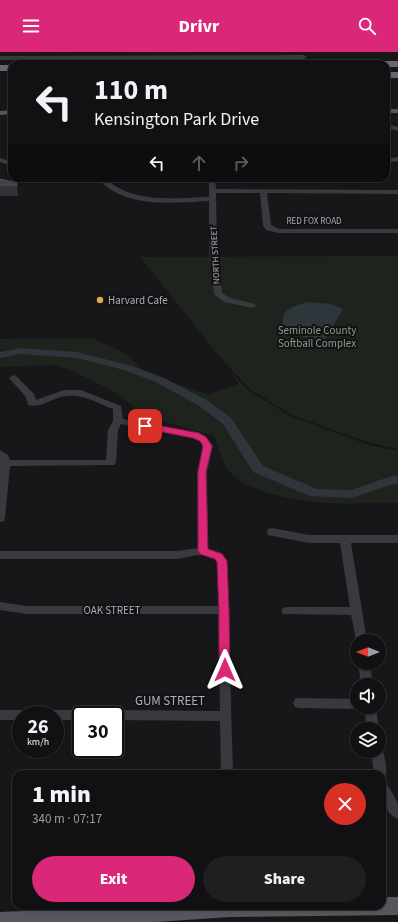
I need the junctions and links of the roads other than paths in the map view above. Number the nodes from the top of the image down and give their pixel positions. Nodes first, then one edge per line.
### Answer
1 (82, 55) edge
2 (209, 55) edge
3 (274, 55) edge
4 (304, 57) dead end
5 (0, 58) edge
6 (105, 182) edge
7 (212, 182) edge
8 (263, 191) junction
9 (398, 192) edge
10 (212, 195) junction
11 (398, 231) edge
12 (252, 306) dead end
13 (13, 378) dead end
14 (118, 421) junction
15 (0, 453) edge
16 (5, 463) junction
17 (0, 518) edge
18 (272, 532) dead end
19 (345, 539) junction
20 (398, 539) edge
21 (203, 551) junction
22 (0, 555) edge
23 (0, 606) edge
24 (224, 610) junction
25 (287, 610) dead end
26 (356, 611) junction
27 (360, 634) edge
28 (299, 703) dead end
29 (350, 704) edge
30 (0, 715) edge
31 (12, 715) edge
32 (124, 715) edge
33 (225, 716) junction
34 (378, 758) edge
35 (227, 770) edge
36 (379, 770) edge
37 (386, 798) edge
38 (390, 808) edge
39 (386, 906) edge
40 (398, 906) edge
41 (190, 910) edge
42 (0, 921) edge

1 - 2 street
1 - 5 street
2 - 3 street
3 - 4 street
6 - 10 street
7 - 10 street, NORTH STREET
8 - 9 street
8 - 10 street
8 - 11 street, RED FOX ROAD
10 - 12 street, NORTH STREET
13 - 14 street
14 - 16 street
14 - 21 street
15 - 16 street
16 - 17 street
18 - 19 street
19 - 20 street
19 - 26 street
21 - 22 street
21 - 24 street
23 - 24 street, OAK STREET
24 - 33 street
25 - 26 street
26 - 27 street
28 - 29 street
30 - 31 street
32 - 33 street, GUM STREET
33 - 35 street
34 - 36 street
37 - 38 street
39 - 40 main road
41 - 42 main road

